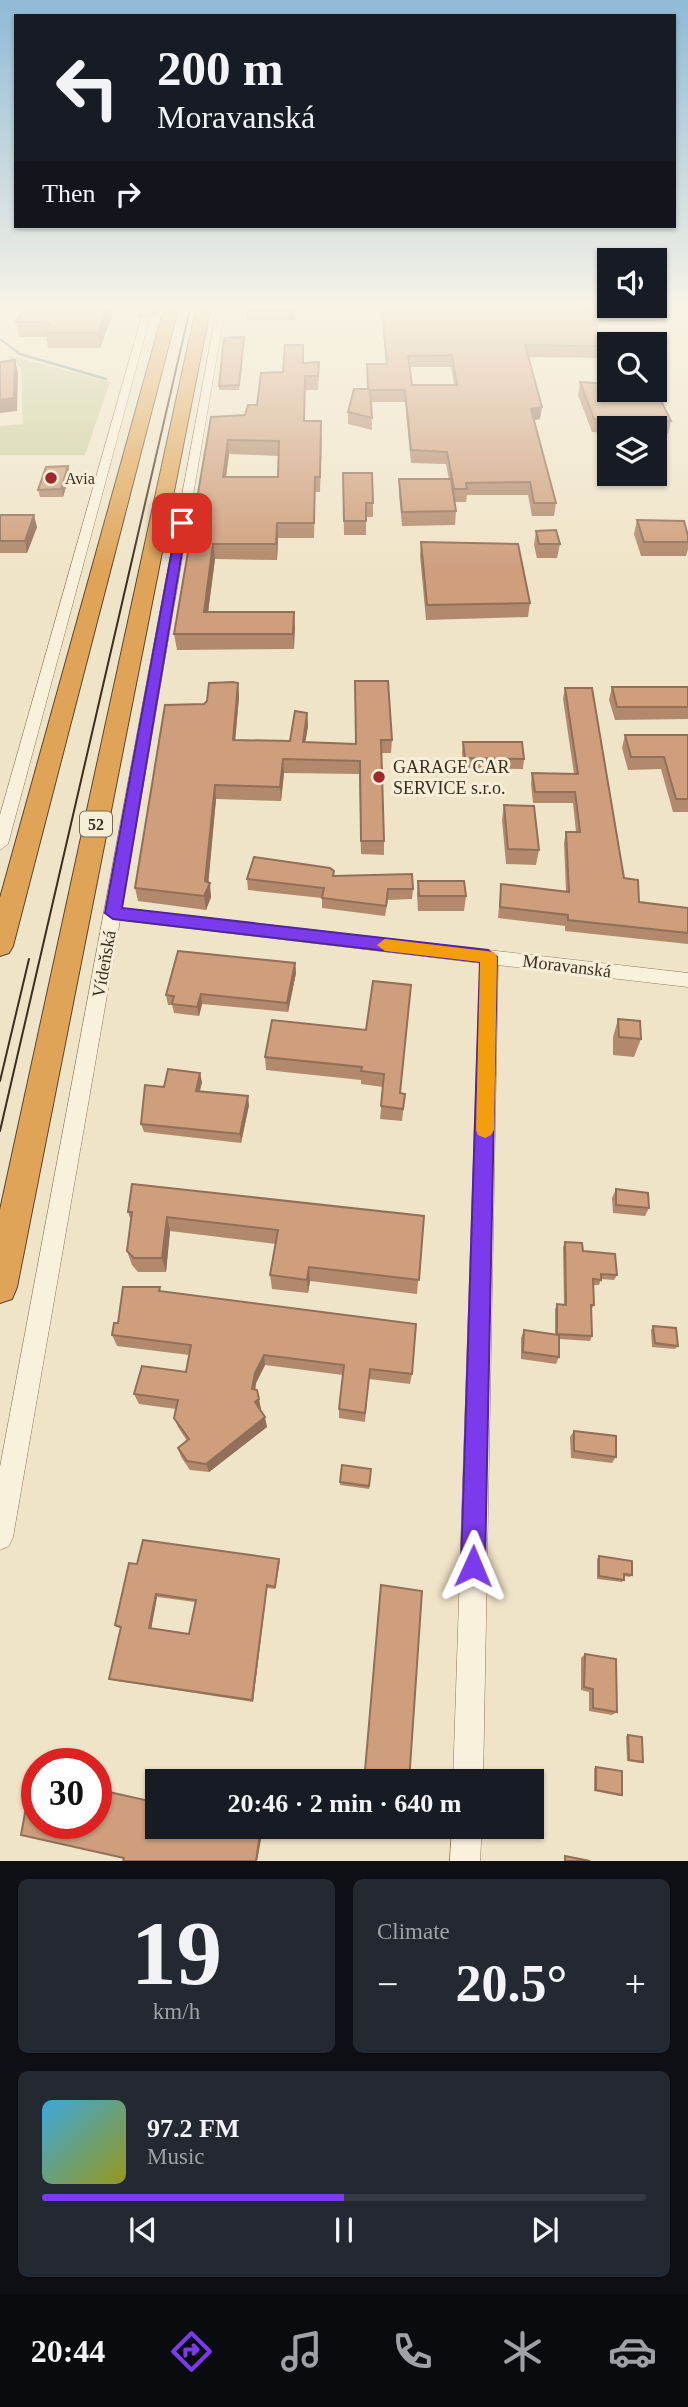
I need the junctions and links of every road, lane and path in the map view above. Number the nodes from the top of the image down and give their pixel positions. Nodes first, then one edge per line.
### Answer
1 (125, 396) edge
2 (148, 396) edge
3 (185, 396) edge
4 (205, 396) edge
5 (0, 844) edge
6 (113, 913) junction
7 (0, 946) edge
8 (488, 957) junction
9 (688, 980) edge
10 (0, 1287) edge
11 (0, 1537) edge
12 (468, 1769) edge
13 (466, 1839) edge
14 (465, 1861) edge

1 - 5 street
2 - 7 highway
3 - 10 highway, Vídeňská / 52
4 - 6 street, Vídeňská
6 - 8 street, Moravanská
6 - 11 street, Vídeňská
8 - 9 street, Moravanská
8 - 12 street
13 - 14 street

